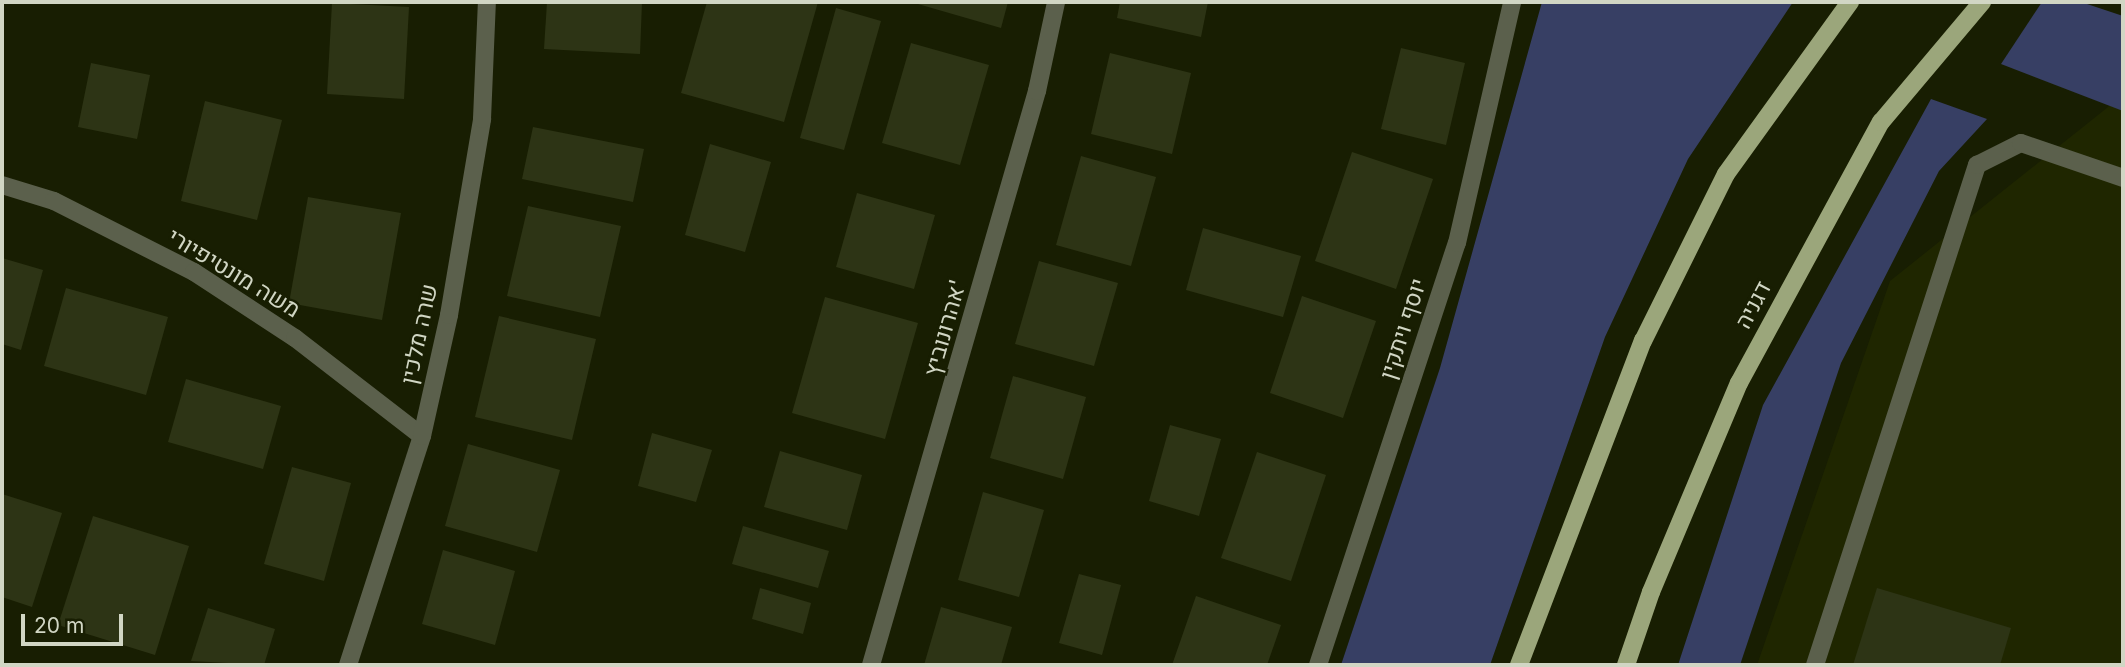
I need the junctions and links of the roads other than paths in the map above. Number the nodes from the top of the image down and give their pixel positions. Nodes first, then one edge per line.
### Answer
1 (487, 2) edge
2 (1056, 2) edge
3 (1512, 2) edge
4 (1850, 2) edge
5 (1982, 2) edge
6 (2123, 178) edge
7 (2, 185) edge
8 (422, 436) junction
9 (348, 665) edge
10 (871, 665) edge
11 (1318, 665) edge
12 (1519, 665) edge
13 (1626, 665) edge
14 (1815, 665) edge

1 - 8 street, שרה מלכין
2 - 10 street, אהרונוביץ'
3 - 11 street, יוסף ויתקין
4 - 12 main road
5 - 13 main road, דגניה
6 - 14 street
7 - 8 street, משה מונטיפיורי
8 - 9 street, שרה מלכין

